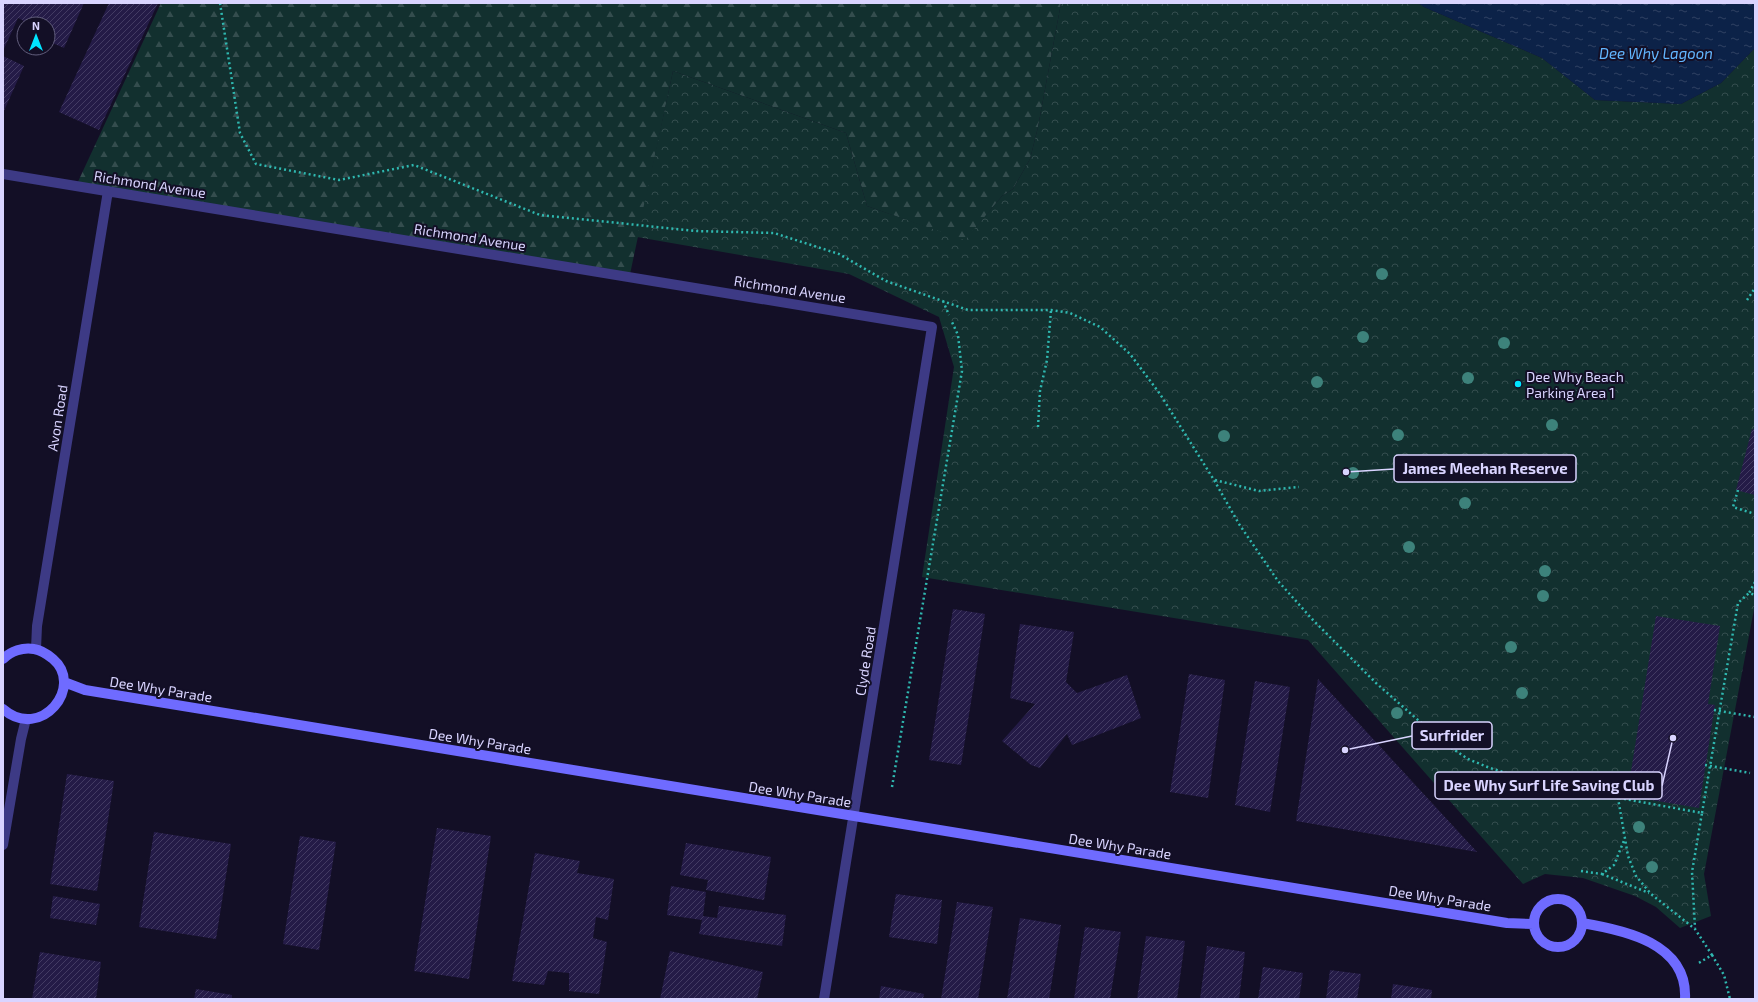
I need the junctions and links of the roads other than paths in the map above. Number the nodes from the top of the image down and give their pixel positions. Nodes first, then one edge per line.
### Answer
1 (3, 174) edge
2 (108, 191) junction
3 (932, 327) joint
4 (36, 649) junction
5 (3, 659) edge
6 (64, 682) junction
7 (3, 709) edge
8 (26, 719) junction
9 (854, 817) junction
10 (3, 845) edge
11 (1582, 923) junction
12 (1534, 924) junction
13 (824, 999) edge
14 (1685, 999) edge

1 - 2 street, Richmond Avenue
2 - 3 street, Richmond Avenue
2 - 4 street, Avon Road
3 - 9 street, Clyde Road
4 - 5 main road
4 - 6 main road
6 - 8 main road
6 - 9 main road, Dee Why Parade
7 - 8 main road
8 - 10 street
9 - 12 main road, Dee Why Parade
9 - 13 street, Clyde Road
11 - 12 main road
11 - 12 main road
11 - 14 main road

